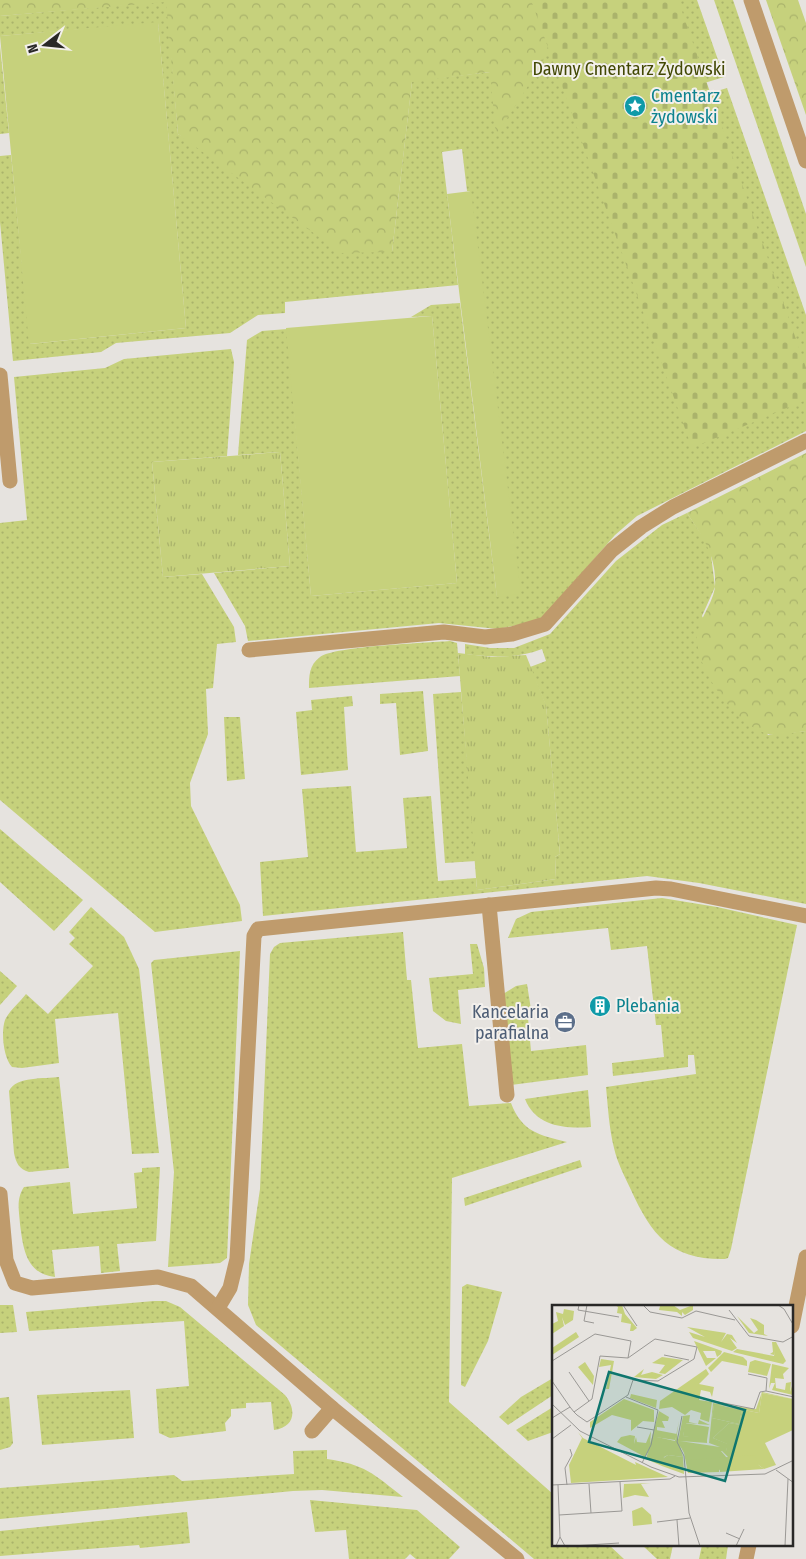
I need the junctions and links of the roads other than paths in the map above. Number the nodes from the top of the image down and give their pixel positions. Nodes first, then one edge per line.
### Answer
1 (751, 0) edge
2 (806, 161) edge
3 (0, 376) edge
4 (806, 441) edge
5 (10, 481) dead end
6 (249, 650) dead end
7 (489, 905) junction
8 (806, 916) edge
9 (507, 1095) dead end
10 (0, 1194) edge
11 (806, 1257) edge
12 (218, 1308) junction
13 (794, 1316) edge
14 (332, 1408) junction
15 (312, 1431) dead end
16 (749, 1546) edge
17 (517, 1559) edge
18 (746, 1559) edge

1 - 2 street
3 - 5 street
4 - 6 street
7 - 8 street
7 - 9 street
7 - 12 street
10 - 12 street
11 - 13 street
12 - 14 street
14 - 15 street
14 - 17 street
16 - 18 street

